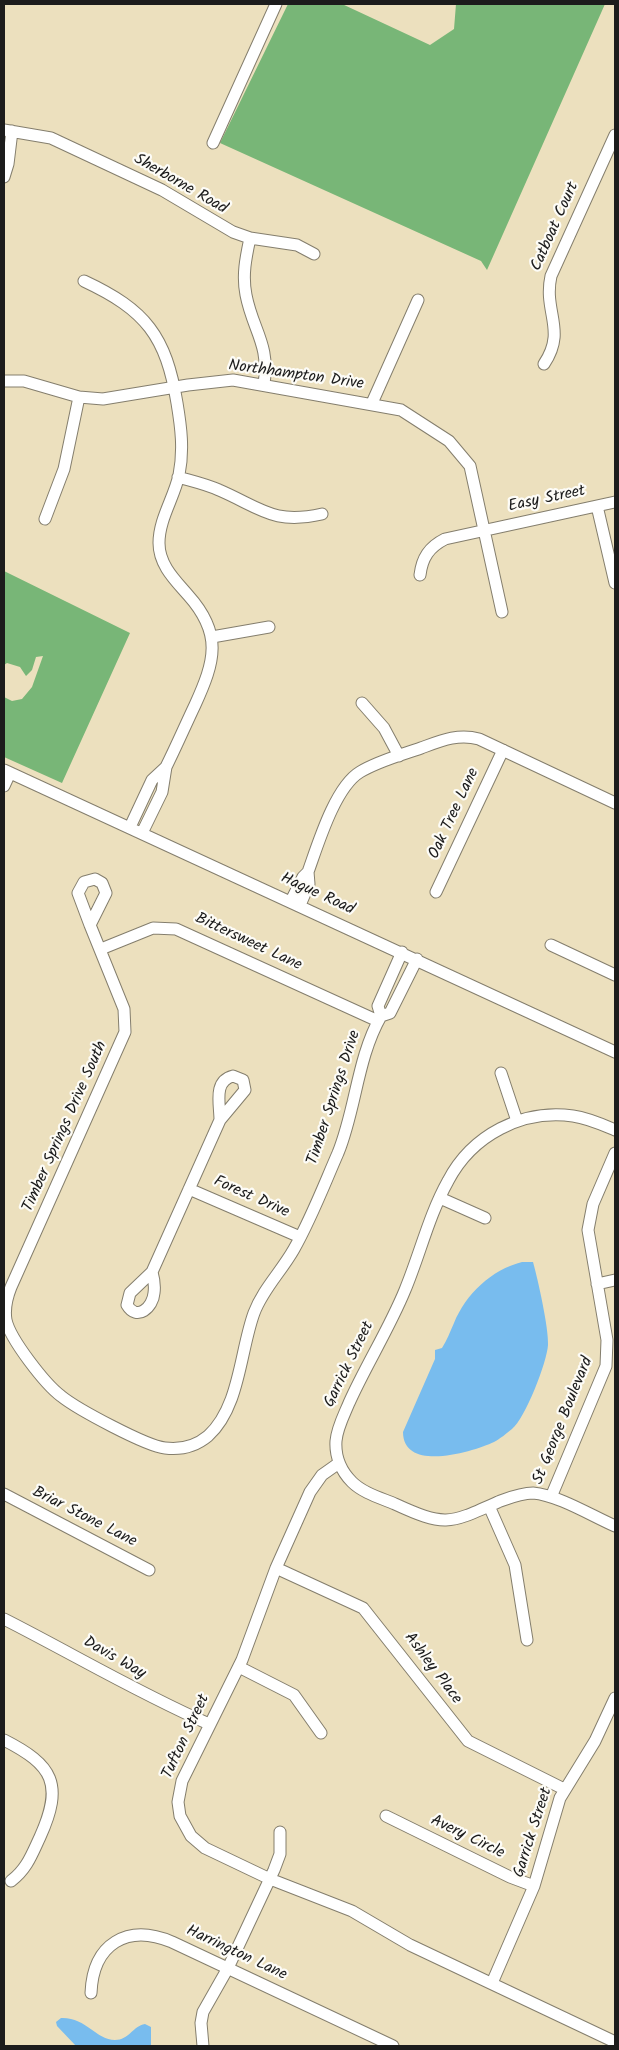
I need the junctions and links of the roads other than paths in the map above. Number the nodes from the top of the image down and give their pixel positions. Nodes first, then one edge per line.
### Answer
1 (276, 4) edge
2 (8, 130) edge
3 (615, 135) edge
4 (213, 143) dead end
5 (4, 178) edge
6 (250, 238) junction
7 (314, 254) dead end
8 (84, 281) dead end
9 (418, 300) dead end
10 (544, 364) dead end
11 (4, 381) edge
12 (264, 384) junction
13 (175, 387) junction
14 (79, 397) junction
15 (372, 403) junction
16 (178, 477) junction
17 (615, 502) edge
18 (597, 506) junction
19 (322, 514) dead end
20 (45, 519) dead end
21 (485, 530) junction
22 (420, 575) dead end
23 (615, 583) edge
24 (502, 612) dead end
25 (269, 627) dead end
26 (212, 637) junction
27 (362, 703) dead end
28 (502, 750) junction
29 (399, 756) junction
30 (166, 767) junction
31 (7, 771) edge
32 (4, 786) edge
33 (615, 803) edge
34 (130, 827) junction
35 (142, 832) junction
36 (436, 892) dead end
37 (296, 903) junction
38 (90, 925) dead end
39 (551, 946) dead end
40 (101, 949) junction
41 (402, 952) junction
42 (417, 959) junction
43 (615, 975) edge
44 (380, 1018) junction
45 (615, 1052) edge
46 (501, 1073) dead end
47 (220, 1120) dead end
48 (517, 1121) junction
49 (615, 1130) edge
50 (615, 1153) edge
51 (189, 1188) junction
52 (440, 1198) junction
53 (485, 1218) dead end
54 (300, 1237) junction
55 (152, 1272) dead end
56 (615, 1280) edge
57 (597, 1284) junction
58 (185, 1448) joint
59 (340, 1463) junction
60 (4, 1494) edge
61 (551, 1498) junction
62 (489, 1506) junction
63 (615, 1526) edge
64 (276, 1568) junction
65 (150, 1570) dead end
66 (4, 1619) edge
67 (527, 1640) dead end
68 (239, 1667) junction
69 (615, 1698) edge
70 (209, 1724) junction
71 (321, 1733) dead end
72 (4, 1740) edge
73 (564, 1789) junction
74 (386, 1816) dead end
75 (280, 1832) dead end
76 (270, 1879) junction
77 (11, 1881) dead end
78 (534, 1886) junction
79 (228, 1968) junction
80 (492, 1983) junction
81 (91, 1993) dead end
82 (615, 2042) edge
83 (203, 2046) edge
84 (393, 2046) edge

1 - 4 street
2 - 5 street
2 - 6 street, Sherborne Road
3 - 10 street, Catboat Court
6 - 7 street, Sherborne Road
6 - 12 street
8 - 13 street
9 - 15 street
11 - 14 street, Northhampton Drive
12 - 13 street, Northhampton Drive
12 - 15 street, Northhampton Drive
13 - 14 street, Northhampton Drive
13 - 16 street
14 - 20 street
15 - 21 street, Northhampton Drive
16 - 19 street
16 - 26 street
17 - 18 street, Easy Street
18 - 21 street, Easy Street
18 - 23 street
21 - 22 street, Easy Street
21 - 24 street, Northhampton Drive
25 - 26 street
26 - 30 street
27 - 29 street
28 - 29 street
28 - 33 street
28 - 36 street, Oak Tree Lane
29 - 37 street
30 - 34 street
30 - 35 street
31 - 32 street
31 - 34 street, Hague Road
34 - 35 street, Hague Road
35 - 37 street, Hague Road
37 - 41 street, Hague Road
38 - 40 street, Timber Springs Drive South
39 - 43 street
40 - 44 street, Bittersweet Lane
40 - 58 street, Timber Springs Drive South
41 - 42 street, Hague Road
41 - 44 street, Timber Springs Drive
42 - 44 street, Timber Springs Drive
42 - 45 street, Hague Road
44 - 54 street, Timber Springs Drive
46 - 48 street
47 - 51 street, Forest Drive
48 - 49 street, Garrick Street
48 - 52 street, Garrick Street
50 - 57 street, St George Boulevard
51 - 54 street, Forest Drive
51 - 55 street, Forest Drive
52 - 53 street
52 - 59 street, Garrick Street
54 - 58 street, Timber Springs Drive
56 - 57 street
57 - 61 street, St George Boulevard
59 - 62 street, Garrick Street
59 - 64 street, Tufton Street
60 - 65 street, Briar Stone Lane
61 - 62 street, Garrick Street
61 - 63 street, Garrick Street
62 - 67 street
64 - 68 street, Tufton Street
64 - 73 street, Ashley Place
66 - 70 street, Davis Way
68 - 70 street, Tufton Street
68 - 71 street
69 - 73 street, Garrick Street
70 - 76 street, Tufton Street
72 - 77 street
73 - 78 street, Garrick Street
74 - 78 street, Avery Circle
75 - 76 street
76 - 79 street
76 - 80 street, Tufton Street
78 - 80 street, Garrick Street
79 - 81 street, Harrington Lane
79 - 83 street
79 - 84 street, Harrington Lane
80 - 82 street, Tufton Street

